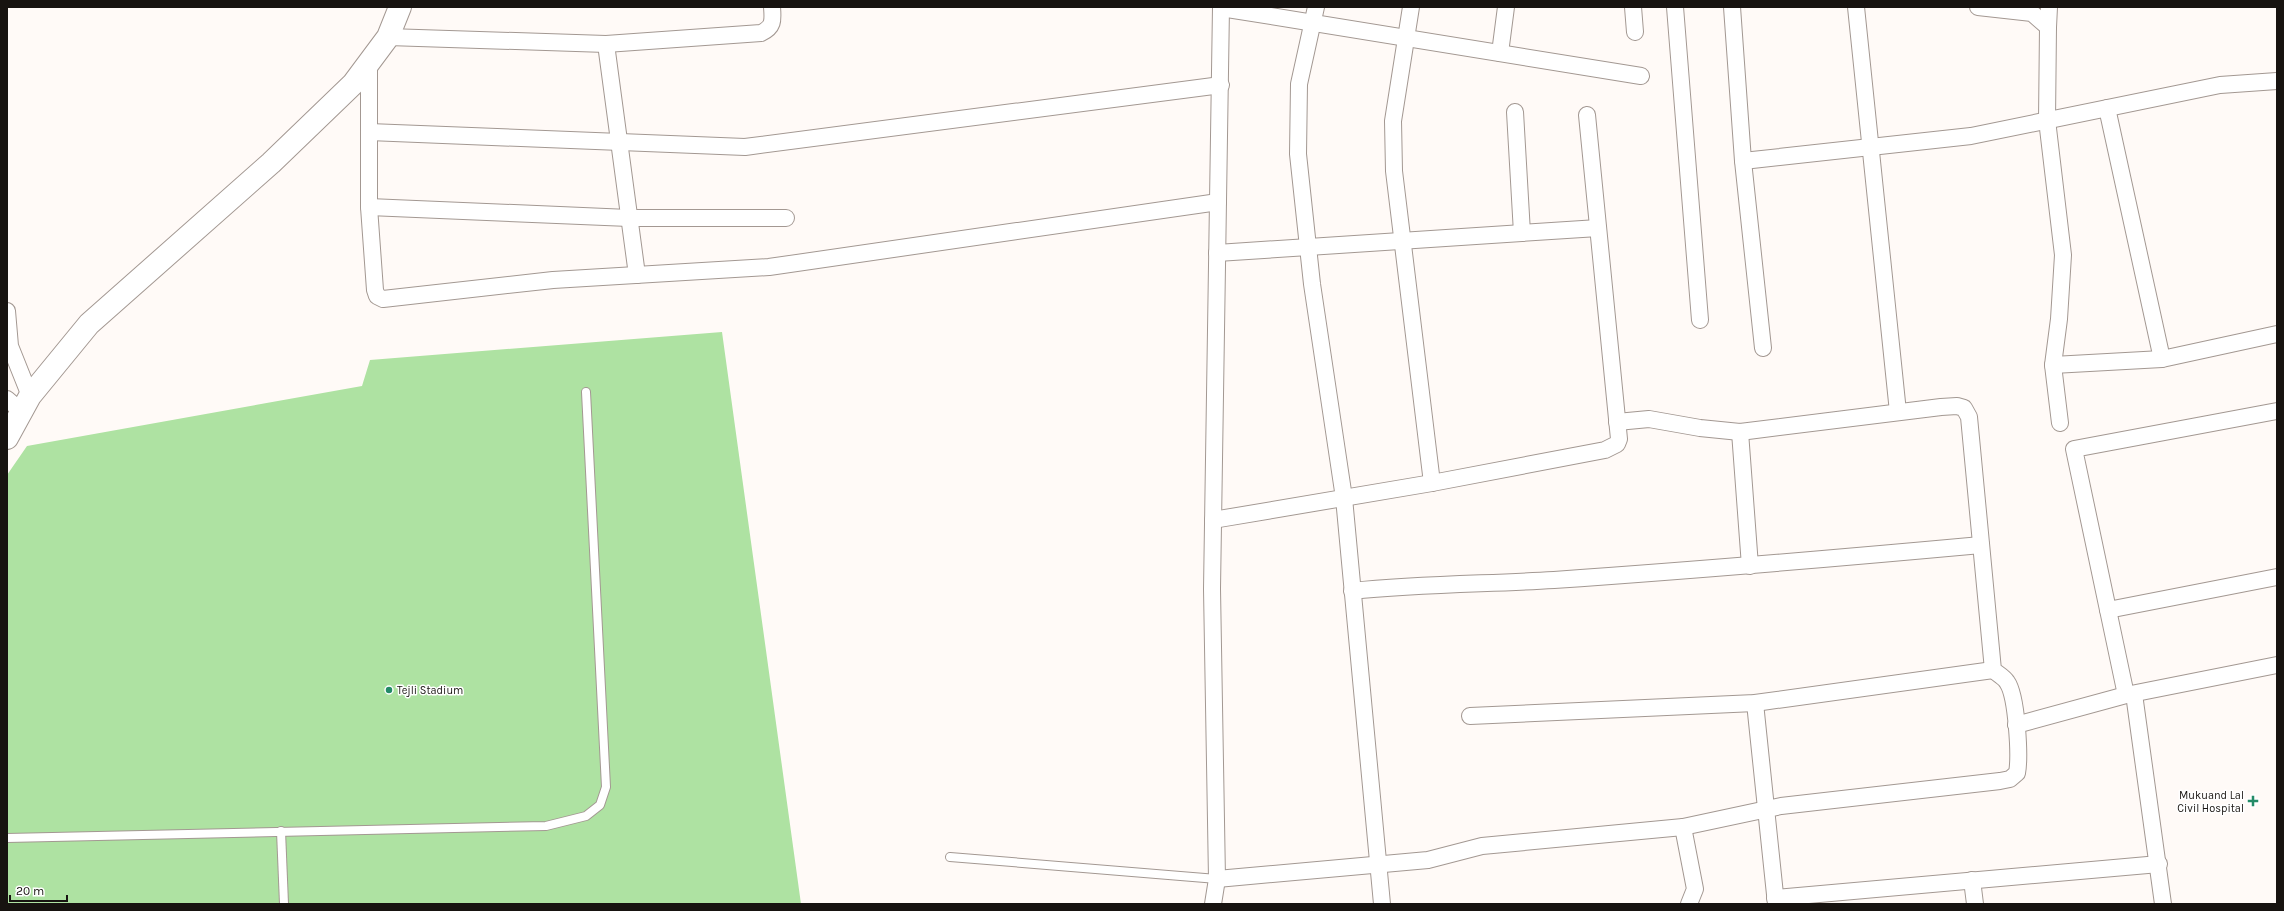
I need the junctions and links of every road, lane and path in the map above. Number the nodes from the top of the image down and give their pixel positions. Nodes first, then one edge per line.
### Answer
1 (400, 7) edge
2 (772, 7) edge
3 (1221, 7) edge
4 (1316, 7) edge
5 (1411, 7) edge
6 (1506, 7) edge
7 (1633, 7) edge
8 (1675, 7) edge
9 (1732, 7) edge
10 (1856, 7) edge
11 (1978, 7) edge
12 (2050, 7) edge
13 (2004, 8) edge
14 (1314, 23) junction
15 (2048, 26) junction
16 (1635, 32) dead end
17 (388, 37) junction
18 (1406, 38) junction
19 (606, 44) junction
20 (1500, 53) junction
21 (369, 64) junction
22 (1641, 76) dead end
23 (2277, 81) edge
24 (1221, 85) junction
25 (2107, 108) junction
26 (1515, 112) dead end
27 (1587, 116) dead end
28 (2047, 120) junction
29 (369, 132) junction
30 (619, 142) junction
31 (1871, 147) junction
32 (1744, 161) junction
33 (1218, 202) junction
34 (369, 207) junction
35 (629, 218) junction
36 (786, 218) dead end
37 (1598, 228) junction
38 (1522, 233) junction
39 (1402, 241) junction
40 (1308, 247) junction
41 (1217, 253) junction
42 (637, 275) junction
43 (7, 311) edge
44 (1700, 320) dead end
45 (2277, 334) edge
46 (8, 348) edge
47 (1763, 348) dead end
48 (2162, 358) junction
49 (2053, 365) junction
50 (586, 392) dead end
51 (19, 402) edge
52 (2277, 411) edge
53 (1898, 412) junction
54 (1617, 422) junction
55 (2060, 423) dead end
56 (1740, 432) junction
57 (7, 438) edge
58 (1432, 484) junction
59 (1344, 498) junction
60 (1213, 520) junction
61 (1981, 545) junction
62 (1750, 566) junction
63 (2277, 577) edge
64 (1352, 591) junction
65 (2108, 610) junction
66 (2277, 665) edge
67 (1993, 670) junction
68 (2130, 695) junction
69 (1755, 703) junction
70 (1470, 716) dead end
71 (2016, 724) junction
72 (1767, 809) junction
73 (1683, 827) junction
74 (281, 831) junction
75 (7, 838) edge
76 (950, 858) dead end
77 (2158, 864) junction
78 (1377, 865) junction
79 (1217, 879) junction
80 (1972, 880) junction
81 (1776, 901) edge
82 (284, 904) edge
83 (1213, 904) edge
84 (1382, 904) edge
85 (1689, 904) edge
86 (1975, 904) edge
87 (2163, 904) edge

1 - 17 street
2 - 19 street
3 - 14 street
3 - 24 street
4 - 14 street
5 - 18 street
6 - 20 street
7 - 16 street
8 - 44 street
9 - 32 street
10 - 31 street
11 - 13 street
12 - 15 street
13 - 15 street
14 - 18 street
14 - 40 street
15 - 28 street
17 - 19 street
17 - 21 street
18 - 20 street
18 - 39 street
19 - 30 street
20 - 22 street
21 - 29 street
21 - 51 street
23 - 25 street
24 - 30 street
24 - 33 street
25 - 28 street
25 - 48 street
26 - 38 street
27 - 37 street
28 - 31 street
28 - 49 street
29 - 30 street
29 - 34 street
30 - 35 street
31 - 32 street
31 - 53 street
32 - 47 street
33 - 41 street
33 - 42 street
34 - 35 street
34 - 42 street
35 - 36 street
35 - 42 street
37 - 38 street
37 - 54 street
38 - 39 street
39 - 40 street
39 - 58 street
40 - 41 street
40 - 59 street
41 - 60 street
43 - 46 street
45 - 48 street
46 - 51 street
48 - 49 street
49 - 55 street
50 - 74 lane
51 - 57 street
52 - 65 street
53 - 56 street
53 - 61 street
54 - 56 street
54 - 58 street
56 - 62 street
58 - 59 street
59 - 60 street
59 - 64 street
60 - 79 street
61 - 62 street
61 - 67 street
62 - 64 street
63 - 65 street
64 - 78 street
65 - 68 street
66 - 68 street
67 - 69 street
67 - 71 street
68 - 71 street
68 - 77 street
69 - 70 street
69 - 72 street
71 - 72 street
72 - 73 street
72 - 81 street
73 - 78 street
73 - 85 street
74 - 75 lane
74 - 82 lane
76 - 79 lane
77 - 80 street
77 - 87 street
78 - 79 street
78 - 84 street
79 - 83 street
80 - 81 street
80 - 86 street

